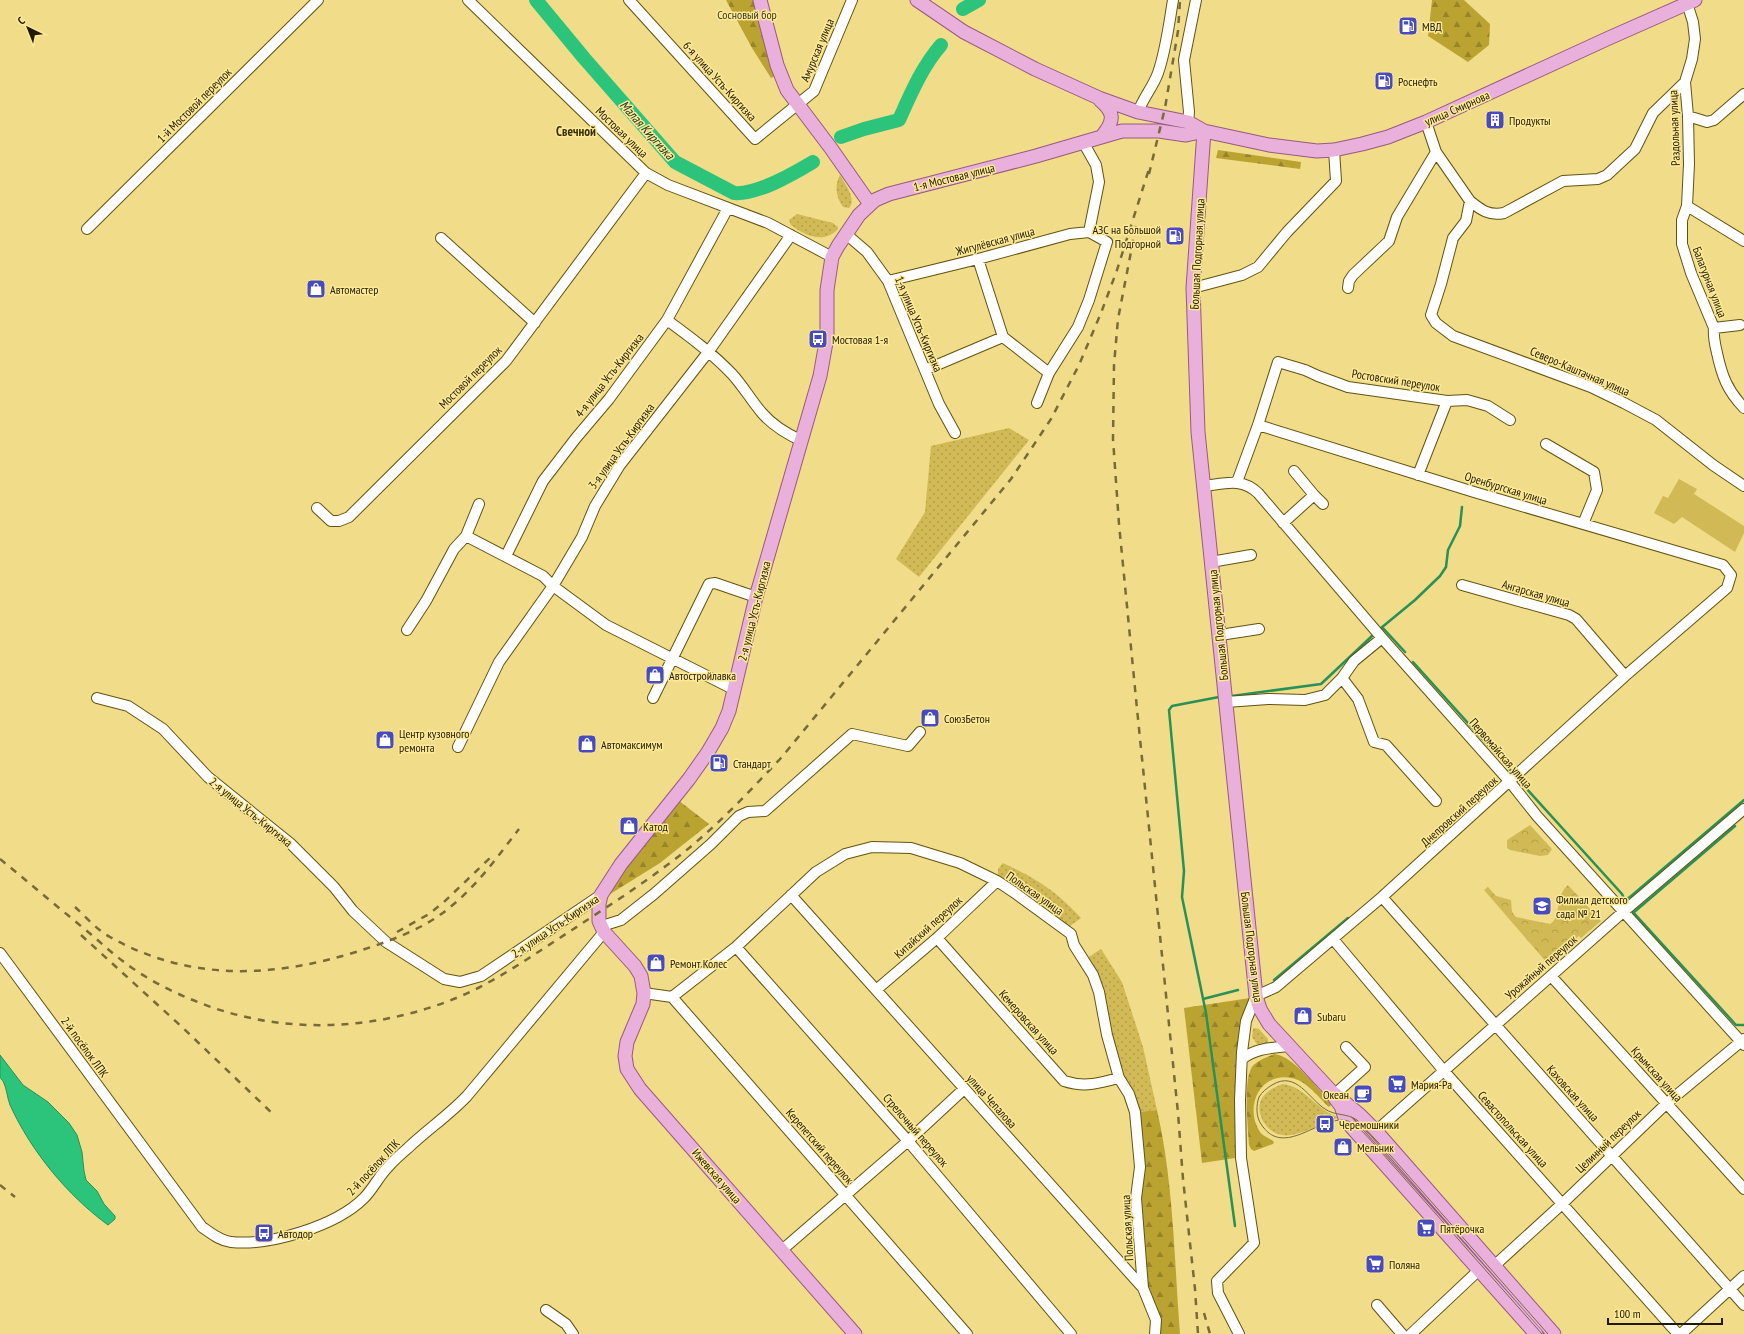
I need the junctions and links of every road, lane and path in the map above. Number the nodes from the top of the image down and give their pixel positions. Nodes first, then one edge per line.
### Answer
1 (318, 0) edge
2 (468, 0) edge
3 (629, 0) edge
4 (760, 0) edge
5 (852, 0) edge
6 (916, 0) edge
7 (1173, 0) edge
8 (1196, 0) edge
9 (1691, 1) edge
10 (1685, 82) junction
11 (1744, 94) edge
12 (1099, 98) junction
13 (797, 105) junction
14 (1138, 112) junction
15 (1688, 116) junction
16 (1188, 122) junction
17 (1426, 122) junction
18 (1204, 131) junction
19 (1103, 135) junction
20 (1083, 142) junction
21 (1334, 150) junction
22 (1436, 152) junction
23 (646, 173) junction
24 (1470, 200) junction
25 (870, 204) junction
26 (1687, 206) junction
27 (728, 208) junction
28 (87, 229) dead end
29 (1089, 232) junction
30 (846, 234) junction
31 (791, 235) junction
32 (441, 238) dead end
33 (1744, 241) edge
34 (832, 258) junction
35 (978, 260) junction
36 (888, 281) junction
37 (1193, 288) junction
38 (1348, 288) dead end
39 (668, 320) junction
40 (535, 323) junction
41 (1740, 325) dead end
42 (1714, 328) junction
43 (1003, 337) junction
44 (709, 351) junction
45 (925, 370) junction
46 (1049, 373) junction
47 (1740, 395) edge
48 (1447, 401) junction
49 (1037, 404) dead end
50 (1744, 408) edge
51 (1510, 420) dead end
52 (1258, 425) junction
53 (955, 433) dead end
54 (802, 441) junction
55 (1546, 444) dead end
56 (1294, 471) dead end
57 (1418, 475) junction
58 (1237, 482) junction
59 (1203, 486) junction
60 (1744, 486) edge
61 (1314, 495) junction
62 (479, 504) dead end
63 (1323, 504) dead end
64 (317, 508) dead end
65 (1283, 523) junction
66 (1582, 524) junction
67 (466, 536) junction
68 (1251, 555) dead end
69 (506, 556) junction
70 (1211, 562) junction
71 (1462, 585) dead end
72 (553, 586) junction
73 (1727, 588) joint
74 (756, 597) junction
75 (407, 630) dead end
76 (1259, 630) dead end
77 (1220, 635) junction
78 (1382, 638) junction
79 (672, 660) junction
80 (1626, 676) junction
81 (1342, 678) junction
82 (735, 690) junction
83 (97, 698) dead end
84 (652, 698) dead end
85 (1226, 702) junction
86 (920, 732) dead end
87 (458, 747) dead end
88 (1510, 782) junction
89 (1436, 801) dead end
90 (1744, 809) edge
91 (997, 881) junction
92 (601, 895) junction
93 (791, 895) junction
94 (1382, 897) junction
95 (1623, 912) junction
96 (603, 929) junction
97 (937, 938) junction
98 (1333, 939) junction
99 (736, 947) junction
100 (0, 953) edge
101 (1551, 976) junction
102 (876, 990) junction
103 (1256, 996) junction
104 (672, 997) junction
105 (644, 999) junction
106 (1495, 1025) junction
107 (1743, 1042) edge
108 (1289, 1046) junction
109 (1346, 1047) dead end
110 (1242, 1060) junction
111 (1444, 1071) junction
112 (1119, 1078) junction
113 (964, 1089) junction
114 (1333, 1093) junction
115 (1666, 1104) junction
116 (1358, 1114) junction
117 (1346, 1120) junction
118 (1376, 1131) junction
119 (908, 1140) junction
120 (1611, 1156) junction
121 (1744, 1190) edge
122 (845, 1195) junction
123 (1562, 1204) junction
124 (782, 1250) junction
125 (1494, 1266) junction
126 (1479, 1270) junction
127 (1744, 1276) edge
128 (1143, 1288) junction
129 (1730, 1289) junction
130 (1377, 1305) dead end
131 (1744, 1305) edge
132 (546, 1310) dead end
133 (573, 1334) edge
134 (855, 1334) edge
135 (966, 1334) edge
136 (1072, 1334) edge
137 (1155, 1334) edge
138 (1239, 1334) edge
139 (1402, 1334) edge
140 (1411, 1334) edge
141 (1536, 1334) edge
142 (1554, 1334) edge
143 (1680, 1334) edge

1 - 28 street, 1-й Мостовой переулок
2 - 23 street, Мостовая улица
3 - 13 street, 6-я улица Усть-Киргизка
4 - 13 main road
5 - 13 street, Амурская улица
6 - 12 main road
7 - 14 street
8 - 16 street
9 - 10 street, Раздольная улица
9 - 17 main road, улица Смирнова
10 - 15 street, Раздольная улица
10 - 24 street
11 - 15 street
12 - 14 main road
12 - 19 main road
13 - 25 main road
14 - 16 main road
15 - 26 street, Раздольная улица
16 - 18 main road
17 - 21 main road, улица Смирнова
17 - 22 street
18 - 19 main road, 1-я Мостовая улица
18 - 21 main road, улица Смирнова
18 - 37 main road, Большая Подгорная улица
19 - 20 main road, 1-я Мостовая улица
20 - 25 main road, 1-я Мостовая улица
20 - 29 street
21 - 37 street
22 - 24 street
22 - 38 street
23 - 27 street, Мостовая улица
23 - 40 street, Мостовой переулок
24 - 60 street, Северо-Каштачная улица
25 - 30 main road, 1-я Мостовая улица
26 - 33 street
26 - 42 street, Балагурная улица
27 - 31 street, Мостовая улица
27 - 39 street, 4-я улица Усть-Киргизка
29 - 35 street, Жигулёвская улица
29 - 46 street
30 - 34 main road, 1-я Мостовая улица
30 - 36 street, 1-я улица Усть-Киргизка
31 - 34 street, Мостовая улица
31 - 44 street, 3-я улица Усть-Киргизка
32 - 40 street
34 - 54 main road, 2-я улица Усть-Киргизка
35 - 36 street, Жигулёвская улица
35 - 43 street
36 - 45 street, 1-я улица Усть-Киргизка
37 - 59 main road, Большая Подгорная улица
39 - 44 street
39 - 69 street, 4-я улица Усть-Киргизка
40 - 64 street, Мостовой переулок
41 - 42 street
42 - 47 street, Балагурная улица
43 - 45 street
43 - 46 street
44 - 54 street
44 - 72 street, 3-я улица Усть-Киргизка
45 - 53 street, 1-я улица Усть-Киргизка
46 - 49 street
47 - 50 street, Балагурная улица
48 - 51 street, Ростовский переулок
48 - 52 street, Ростовский переулок
48 - 57 street
52 - 57 street, Оренбургская улица
52 - 58 street
54 - 74 main road, 2-я улица Усть-Киргизка
55 - 66 street
56 - 61 street
57 - 66 street, Оренбургская улица
58 - 59 street
58 - 65 street, Первомайская улица
59 - 70 main road, Большая Подгорная улица
61 - 63 street
61 - 65 street
62 - 67 street
65 - 78 street, Первомайская улица
66 - 73 street, Оренбургская улица
67 - 69 street
67 - 75 street
68 - 70 street
69 - 72 street
70 - 77 main road, Большая Подгорная улица
71 - 80 street, Ангарская улица
72 - 79 street
72 - 87 street, 3-я улица Усть-Киргизка
73 - 80 street, Днепровский переулок
74 - 79 street
74 - 82 main road, 2-я улица Усть-Киргизка
76 - 77 street
77 - 85 main road, Большая Подгорная улица
78 - 81 street
78 - 88 street, Первомайская улица
79 - 82 street
79 - 84 street
80 - 88 street, Днепровский переулок
81 - 85 street
81 - 89 street
82 - 92 main road, 2-я улица Усть-Киргизка
83 - 92 street, 2-я улица Усть-Киргизка
85 - 103 main road, Большая Подгорная улица
86 - 96 street
88 - 94 street, Днепровский переулок
88 - 95 street, Первомайская улица
90 - 95 street, Урожайный переулок
91 - 93 street, Польская улица
91 - 97 street, Китайский переулок
91 - 112 street, Польская улица
92 - 96 main road
93 - 99 street, Польская улица
93 - 102 street, улица Чепалова
94 - 98 street, Днепровский переулок
94 - 106 street, Каховская улица
95 - 101 street, Урожайный переулок
95 - 107 street, Первомайская улица
96 - 100 street, 2-й посёлок ЛПК
96 - 105 main road
97 - 102 street, Китайский переулок
97 - 112 street, Кемеровская улица
98 - 103 street, Днепровский переулок
98 - 111 street, Севастопольская улица
99 - 104 street, Польская улица
99 - 119 street, Стрелочный переулок
101 - 106 street, Урожайный переулок
101 - 115 street, Крымская улица
102 - 113 street, улица Чепалова
103 - 108 main road, Большая Подгорная улица
103 - 110 street
104 - 105 street
104 - 122 street, Керепетский переулок
105 - 124 main road, Ижевская улица
106 - 111 street, Урожайный переулок
106 - 120 street, Каховская улица
107 - 115 street, Целинный переулок
108 - 110 street
108 - 114 main road, Большая Подгорная улица
109 - 114 street
110 - 138 street
111 - 118 street, Урожайный переулок
111 - 123 street, Севастопольская улица
112 - 128 street, Польская улица
113 - 119 street
113 - 128 street, улица Чепалова
114 - 116 main road, Большая Подгорная улица
114 - 117 main road, Большая Подгорная улица
115 - 120 street, Целинный переулок
115 - 121 street, Крымская улица
116 - 117 main road
116 - 118 main road, Большая Подгорная улица
117 - 126 main road, Большая Подгорная улица
118 - 125 main road, Большая Подгорная улица
119 - 122 street
119 - 136 street, Стрелочный переулок
120 - 123 street, Целинный переулок
120 - 129 street, Каховская улица
122 - 124 street
122 - 135 street, Керепетский переулок
123 - 125 street, Целинный переулок
123 - 143 street, Севастопольская улица
124 - 134 main road, Ижевская улица
125 - 142 main road, Большая Подгорная улица
126 - 140 street
126 - 141 main road, Большая Подгорная улица
127 - 129 street
128 - 137 street, улица Чепалова
129 - 131 street, Каховская улица
129 - 143 street
130 - 139 street
132 - 133 street

